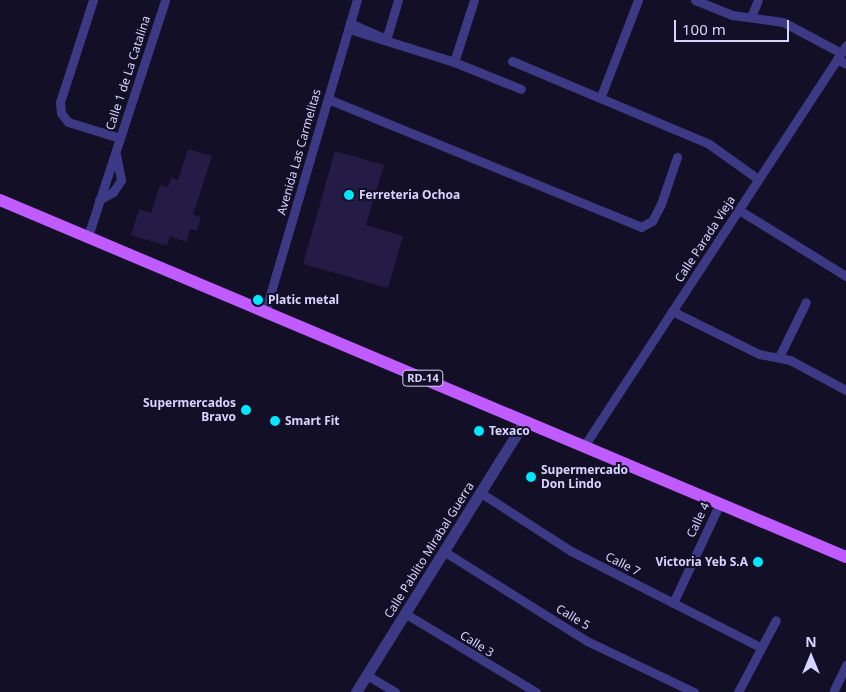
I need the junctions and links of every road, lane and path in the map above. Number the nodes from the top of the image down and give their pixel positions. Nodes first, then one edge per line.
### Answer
1 (93, 0) edge
2 (165, 0) edge
3 (357, 0) edge
4 (398, 0) edge
5 (474, 0) edge
6 (638, 0) edge
7 (694, 0) edge
8 (758, 0) edge
9 (751, 17) junction
10 (350, 26) junction
11 (386, 40) junction
12 (841, 52) edge
13 (512, 61) dead end
14 (454, 62) junction
15 (846, 64) edge
16 (521, 89) dead end
17 (600, 96) junction
18 (328, 99) junction
19 (120, 138) junction
20 (116, 155) junction
21 (677, 157) dead end
22 (758, 179) junction
23 (0, 200) edge
24 (99, 200) junction
25 (739, 210) junction
26 (88, 236) junction
27 (846, 276) edge
28 (806, 302) dead end
29 (672, 311) junction
30 (265, 312) junction
31 (779, 357) junction
32 (846, 390) edge
33 (525, 421) junction
34 (584, 446) junction
35 (481, 493) junction
36 (720, 503) junction
37 (445, 552) junction
38 (846, 556) edge
39 (673, 603) junction
40 (406, 614) junction
41 (776, 620) dead end
42 (760, 647) junction
43 (846, 665) edge
44 (367, 675) junction
45 (834, 690) dead end
46 (356, 692) edge
47 (395, 692) edge
48 (536, 692) edge
49 (694, 692) edge
50 (738, 692) edge

1 - 19 street
2 - 19 street, Calle 1 de La Catalina
3 - 10 street, Avenida Las Carmelitas
4 - 11 street
5 - 14 street
6 - 17 street
7 - 9 street
8 - 9 street
9 - 12 street
10 - 11 street
10 - 18 street, Avenida Las Carmelitas
11 - 14 street
12 - 15 street
12 - 22 street, Calle Parada Vieja
13 - 17 street
14 - 16 street
17 - 22 street
18 - 21 street
18 - 30 street, Avenida Las Carmelitas
19 - 20 street, Calle 1 de La Catalina
20 - 24 street, Calle 1 de La Catalina
20 - 24 street
22 - 25 street, Calle Parada Vieja
23 - 26 main road, RD-14
24 - 26 street, Calle 1 de La Catalina
25 - 27 street
25 - 29 street, Calle Parada Vieja
26 - 30 main road, RD-14
28 - 31 street
29 - 31 street
29 - 34 street, Calle Parada Vieja
30 - 33 main road, RD-14
31 - 32 street
33 - 34 main road, RD-14
33 - 35 street, Calle Pablito Mirabal Guerra
34 - 36 main road, RD-14
35 - 37 street, Calle Pablito Mirabal Guerra
35 - 39 street, Calle 7
36 - 38 main road, RD-14
36 - 39 street, Calle 4
37 - 40 street, Calle Pablito Mirabal Guerra
37 - 49 street, Calle 5
39 - 42 street, Calle 7
40 - 44 street, Calle Pablito Mirabal Guerra
40 - 48 street, Calle 3
41 - 42 street
42 - 50 street
43 - 45 street
44 - 46 street, Calle Pablito Mirabal Guerra
44 - 47 street

